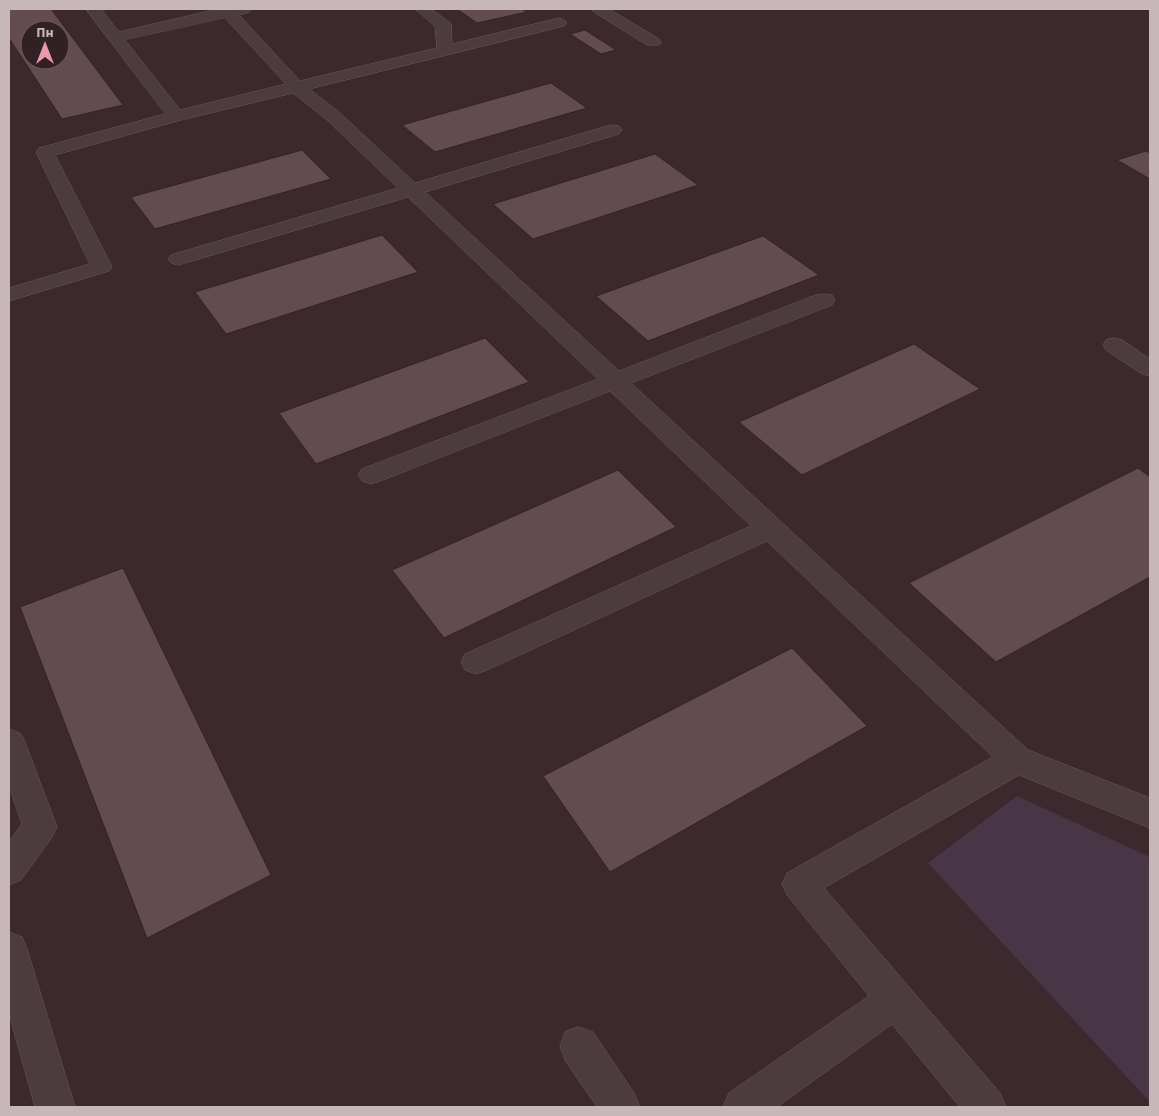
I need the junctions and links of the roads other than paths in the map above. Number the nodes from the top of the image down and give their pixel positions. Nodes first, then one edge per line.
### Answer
1 (93, 9) edge
2 (244, 9) edge
3 (422, 9) edge
4 (599, 9) edge
5 (226, 10) edge
6 (559, 23) dead end
7 (115, 37) junction
8 (653, 42) dead end
9 (445, 50) junction
10 (298, 88) junction
11 (176, 116) junction
12 (613, 130) dead end
13 (411, 189) junction
14 (178, 259) dead end
15 (9, 295) edge
16 (824, 300) dead end
17 (1114, 345) dead end
18 (1150, 369) edge
19 (615, 381) junction
20 (371, 475) dead end
21 (771, 528) junction
22 (476, 662) dead end
23 (9, 742) edge
24 (1017, 760) junction
25 (1150, 813) edge
26 (9, 868) edge
27 (9, 949) edge
28 (896, 999) junction
29 (579, 1046) dead end
30 (56, 1107) edge
31 (620, 1107) edge
32 (743, 1107) edge
33 (986, 1107) edge

1 - 7 lane
2 - 5 lane
3 - 9 lane
4 - 8 lane
5 - 7 lane
5 - 10 lane
6 - 9 lane
7 - 11 lane
9 - 10 lane
10 - 11 lane
10 - 13 lane
11 - 15 lane
12 - 13 lane
13 - 14 lane
13 - 19 lane
16 - 19 lane
17 - 18 lane
19 - 20 lane
19 - 21 lane
21 - 22 lane
21 - 24 lane
23 - 26 lane
24 - 25 lane
24 - 28 lane
27 - 30 lane
28 - 32 lane
28 - 33 lane
29 - 31 lane

